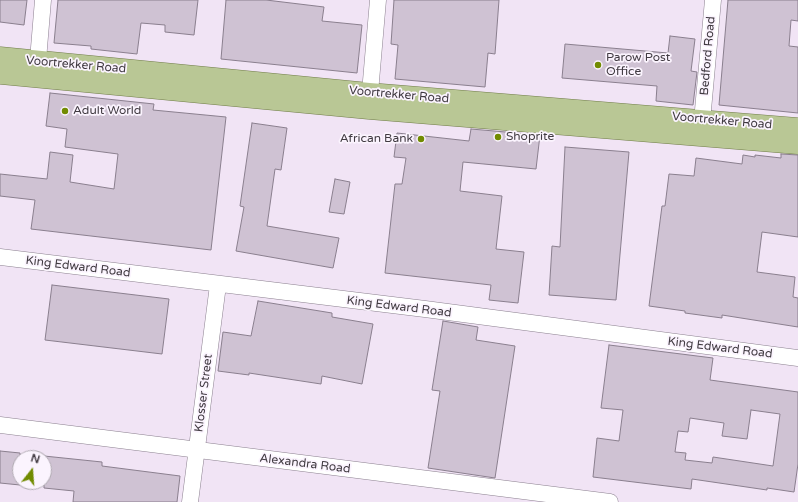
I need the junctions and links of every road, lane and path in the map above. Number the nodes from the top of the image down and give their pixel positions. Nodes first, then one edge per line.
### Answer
1 (43, 0) edge
2 (378, 0) edge
3 (713, 0) edge
4 (0, 57) edge
5 (37, 69) junction
6 (0, 74) edge
7 (369, 101) junction
8 (701, 127) junction
9 (798, 128) edge
10 (798, 144) edge
11 (0, 258) edge
12 (218, 285) junction
13 (798, 358) edge
14 (0, 425) edge
15 (197, 450) junction
16 (190, 502) edge
17 (610, 502) edge

1 - 5 street
2 - 7 street
3 - 8 street, Bedford Road
4 - 5 main road, Voortrekker Road
5 - 6 main road, Voortrekker Road
5 - 7 main road, Voortrekker Road
7 - 8 main road, Voortrekker Road
8 - 9 main road, Voortrekker Road
8 - 10 main road, Voortrekker Road
11 - 12 street, King Edward Road
12 - 13 street, King Edward Road
12 - 15 street, Klosser Street
14 - 15 street, Alexandra Road
15 - 16 street, Klosser Street
15 - 17 street, Alexandra Road

